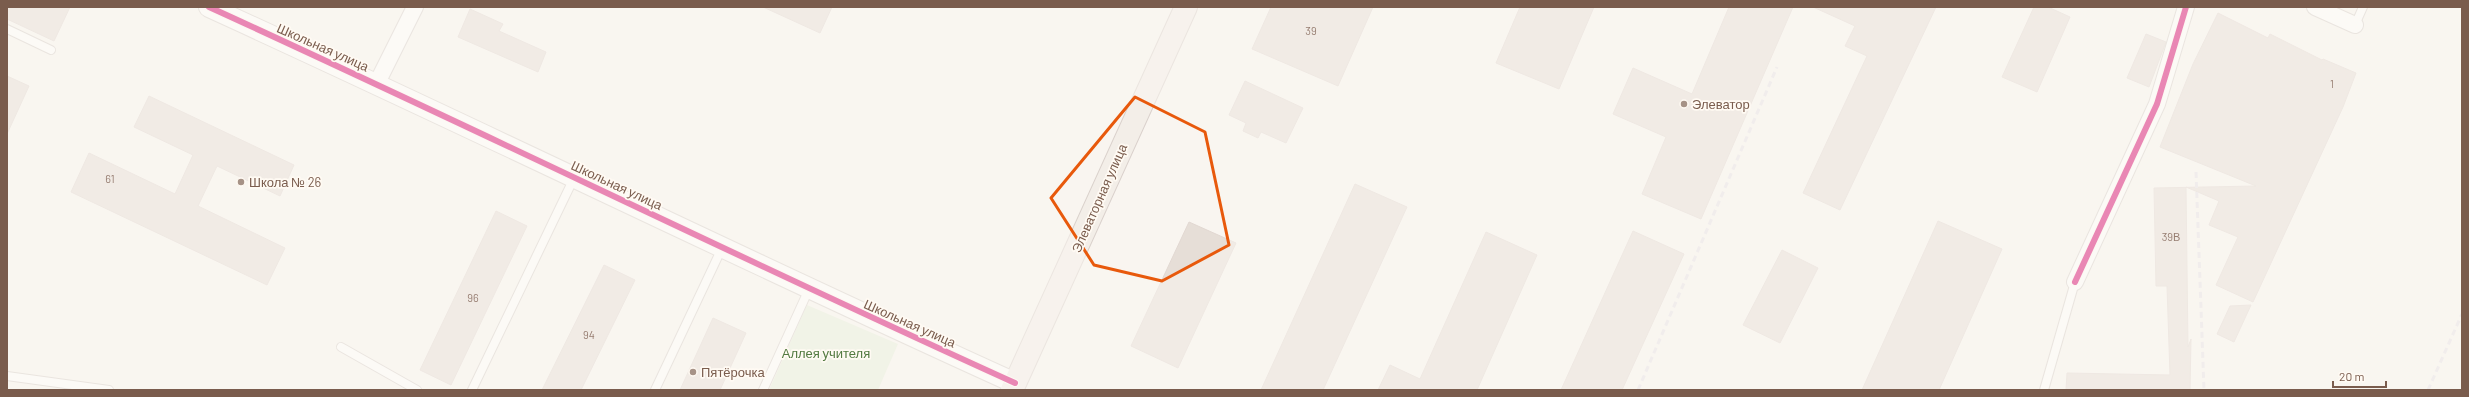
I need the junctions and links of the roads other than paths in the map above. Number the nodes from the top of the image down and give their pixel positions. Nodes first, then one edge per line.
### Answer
1 (209, 7) edge
2 (415, 7) edge
3 (1186, 7) edge
4 (2186, 7) edge
5 (2315, 7) edge
6 (2363, 7) edge
7 (2355, 25) joint
8 (7, 30) edge
9 (51, 50) dead end
10 (377, 84) junction
11 (574, 177) junction
12 (722, 248) junction
13 (2075, 282) joint
14 (809, 290) junction
15 (341, 347) dead end
16 (7, 376) edge
17 (1013, 386) edge
18 (94, 389) edge
19 (109, 390) edge
20 (417, 390) edge
21 (472, 390) edge
22 (655, 390) edge
23 (763, 390) edge
24 (2044, 390) edge

1 - 10 street, Школьная улица
2 - 10 street
3 - 17 main road, Элеваторная улица
4 - 13 street
5 - 7 street
6 - 7 lane
8 - 9 lane
10 - 11 street, Школьная улица
11 - 12 street, Школьная улица
11 - 21 lane
12 - 14 street, Школьная улица
12 - 22 lane
13 - 24 lane
14 - 17 street, Школьная улица
14 - 23 lane
15 - 20 lane
16 - 18 lane
18 - 19 lane

